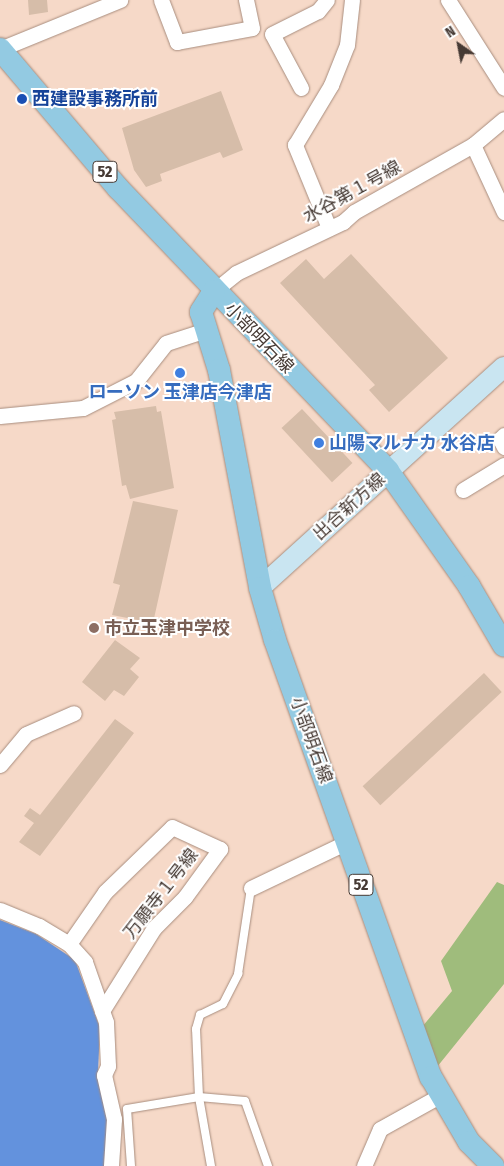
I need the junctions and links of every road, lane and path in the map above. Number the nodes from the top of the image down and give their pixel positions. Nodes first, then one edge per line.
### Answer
1 (120, 0) edge
2 (162, 0) edge
3 (246, 0) edge
4 (327, 0) edge
5 (352, 0) edge
6 (448, 0) edge
7 (0, 49) edge
8 (301, 88) dead end
9 (504, 88) edge
10 (504, 119) edge
11 (473, 145) junction
12 (504, 212) edge
13 (329, 228) junction
14 (214, 292) junction
15 (204, 331) junction
16 (504, 367) edge
17 (0, 416) edge
18 (504, 435) edge
19 (504, 447) edge
20 (504, 465) edge
21 (388, 471) junction
22 (463, 490) dead end
23 (260, 588) junction
24 (504, 646) edge
25 (74, 713) dead end
26 (0, 765) edge
27 (347, 842) junction
28 (251, 888) joint
29 (0, 910) edge
30 (70, 944) junction
31 (102, 1011) junction
32 (441, 1094) junction
33 (199, 1097) junction
34 (364, 1163) edge
35 (111, 1166) edge
36 (131, 1166) edge
37 (211, 1166) edge
38 (268, 1166) edge
39 (350, 1166) edge
40 (494, 1166) edge

1 - 7 street
2 - 3 street
4 - 8 street
5 - 13 street
6 - 9 street
7 - 14 main road, 小部明石線 / 52
10 - 11 street, 水谷第１号線
11 - 12 street
11 - 13 street, 水谷第１号線
13 - 14 street, 水谷第１号線
14 - 15 main road, 小部明石線 / 52
14 - 21 main road, 小部明石線 / 52
15 - 17 street
15 - 23 main road, 小部明石線 / 52
16 - 21 street, 出合新方線
18 - 19 street
20 - 22 street
21 - 23 street, 出合新方線
21 - 24 main road, 小部明石線 / 52
23 - 27 main road, 小部明石線 / 52
25 - 26 street
27 - 28 street
27 - 32 main road, 小部明石線 / 52
28 - 33 lane
29 - 30 street
30 - 31 street
30 - 31 street, 万願寺１号線
31 - 35 street
32 - 34 street
32 - 40 main road, 小部明石線 / 52
33 - 36 lane
33 - 37 lane
33 - 38 lane
34 - 39 street

